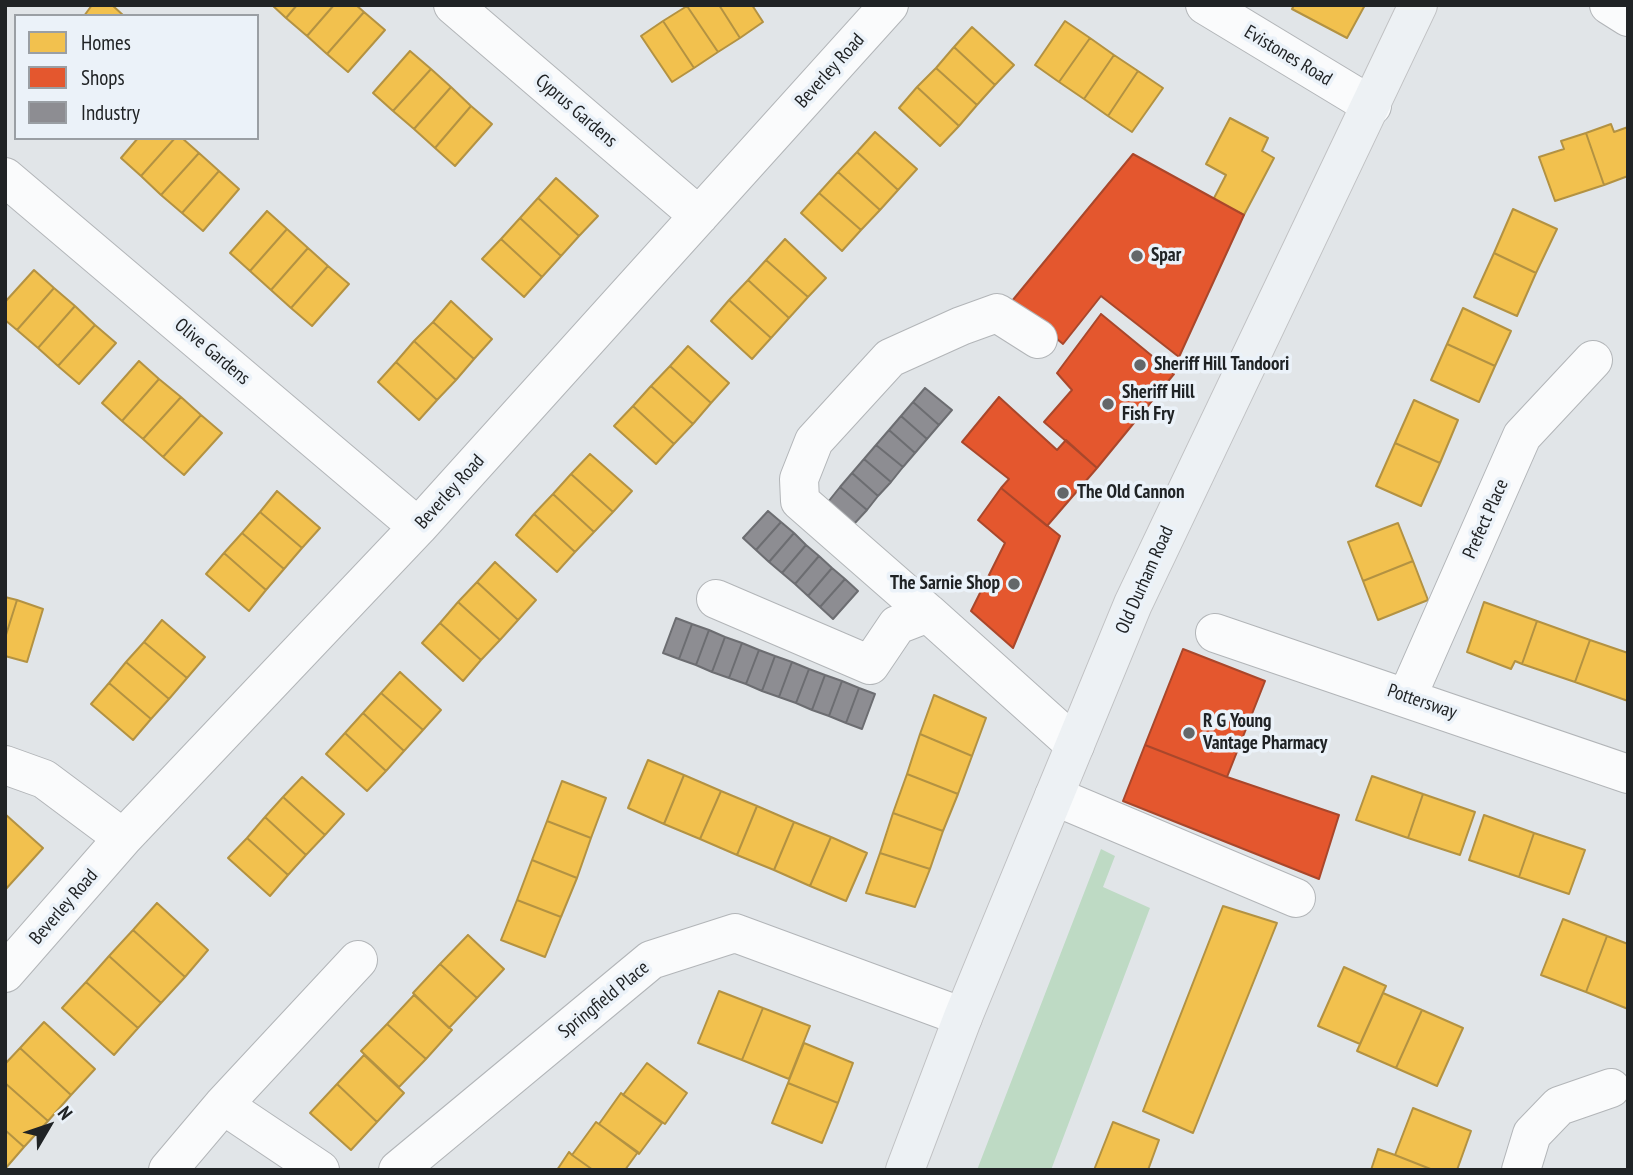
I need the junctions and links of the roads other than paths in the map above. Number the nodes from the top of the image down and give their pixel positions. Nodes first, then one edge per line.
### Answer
1 (453, 5) edge
2 (889, 5) edge
3 (1205, 5) edge
4 (1418, 5) edge
5 (1609, 5) edge
6 (1628, 17) edge
7 (1372, 106) junction
8 (5, 177) edge
9 (699, 216) junction
10 (1038, 339) dead end
11 (1592, 360) dead end
12 (418, 527) junction
13 (716, 599) dead end
14 (928, 613) junction
15 (1215, 633) dead end
16 (1407, 697) junction
17 (1075, 745) junction
18 (5, 765) edge
19 (1628, 774) edge
20 (1054, 796) junction
21 (124, 838) junction
22 (1296, 898) dead end
23 (358, 960) dead end
24 (5, 973) edge
25 (963, 1017) junction
26 (1611, 1088) dead end
27 (223, 1105) junction
28 (168, 1170) edge
29 (320, 1170) edge
30 (398, 1170) edge
31 (905, 1170) edge
32 (1521, 1170) edge

1 - 9 street, Cyprus Gardens
2 - 9 street, Beverley Road
3 - 7 street, Evistones Road
4 - 7 main road, Old Durham Road
5 - 6 street
7 - 17 main road, Old Durham Road
8 - 12 street, Olive Gardens
9 - 12 street, Beverley Road
10 - 14 street
11 - 16 street, Prefect Place
12 - 21 street, Beverley Road
13 - 14 street
14 - 17 street
15 - 16 street, Pottersway
16 - 19 street, Pottersway
17 - 20 main road, Old Durham Road
18 - 21 street
20 - 22 street
20 - 25 main road, Old Durham Road
21 - 24 street, Beverley Road
23 - 27 street
25 - 30 street, Springfield Place
25 - 31 main road, Old Durham Road
26 - 32 street
27 - 28 street
27 - 29 street

